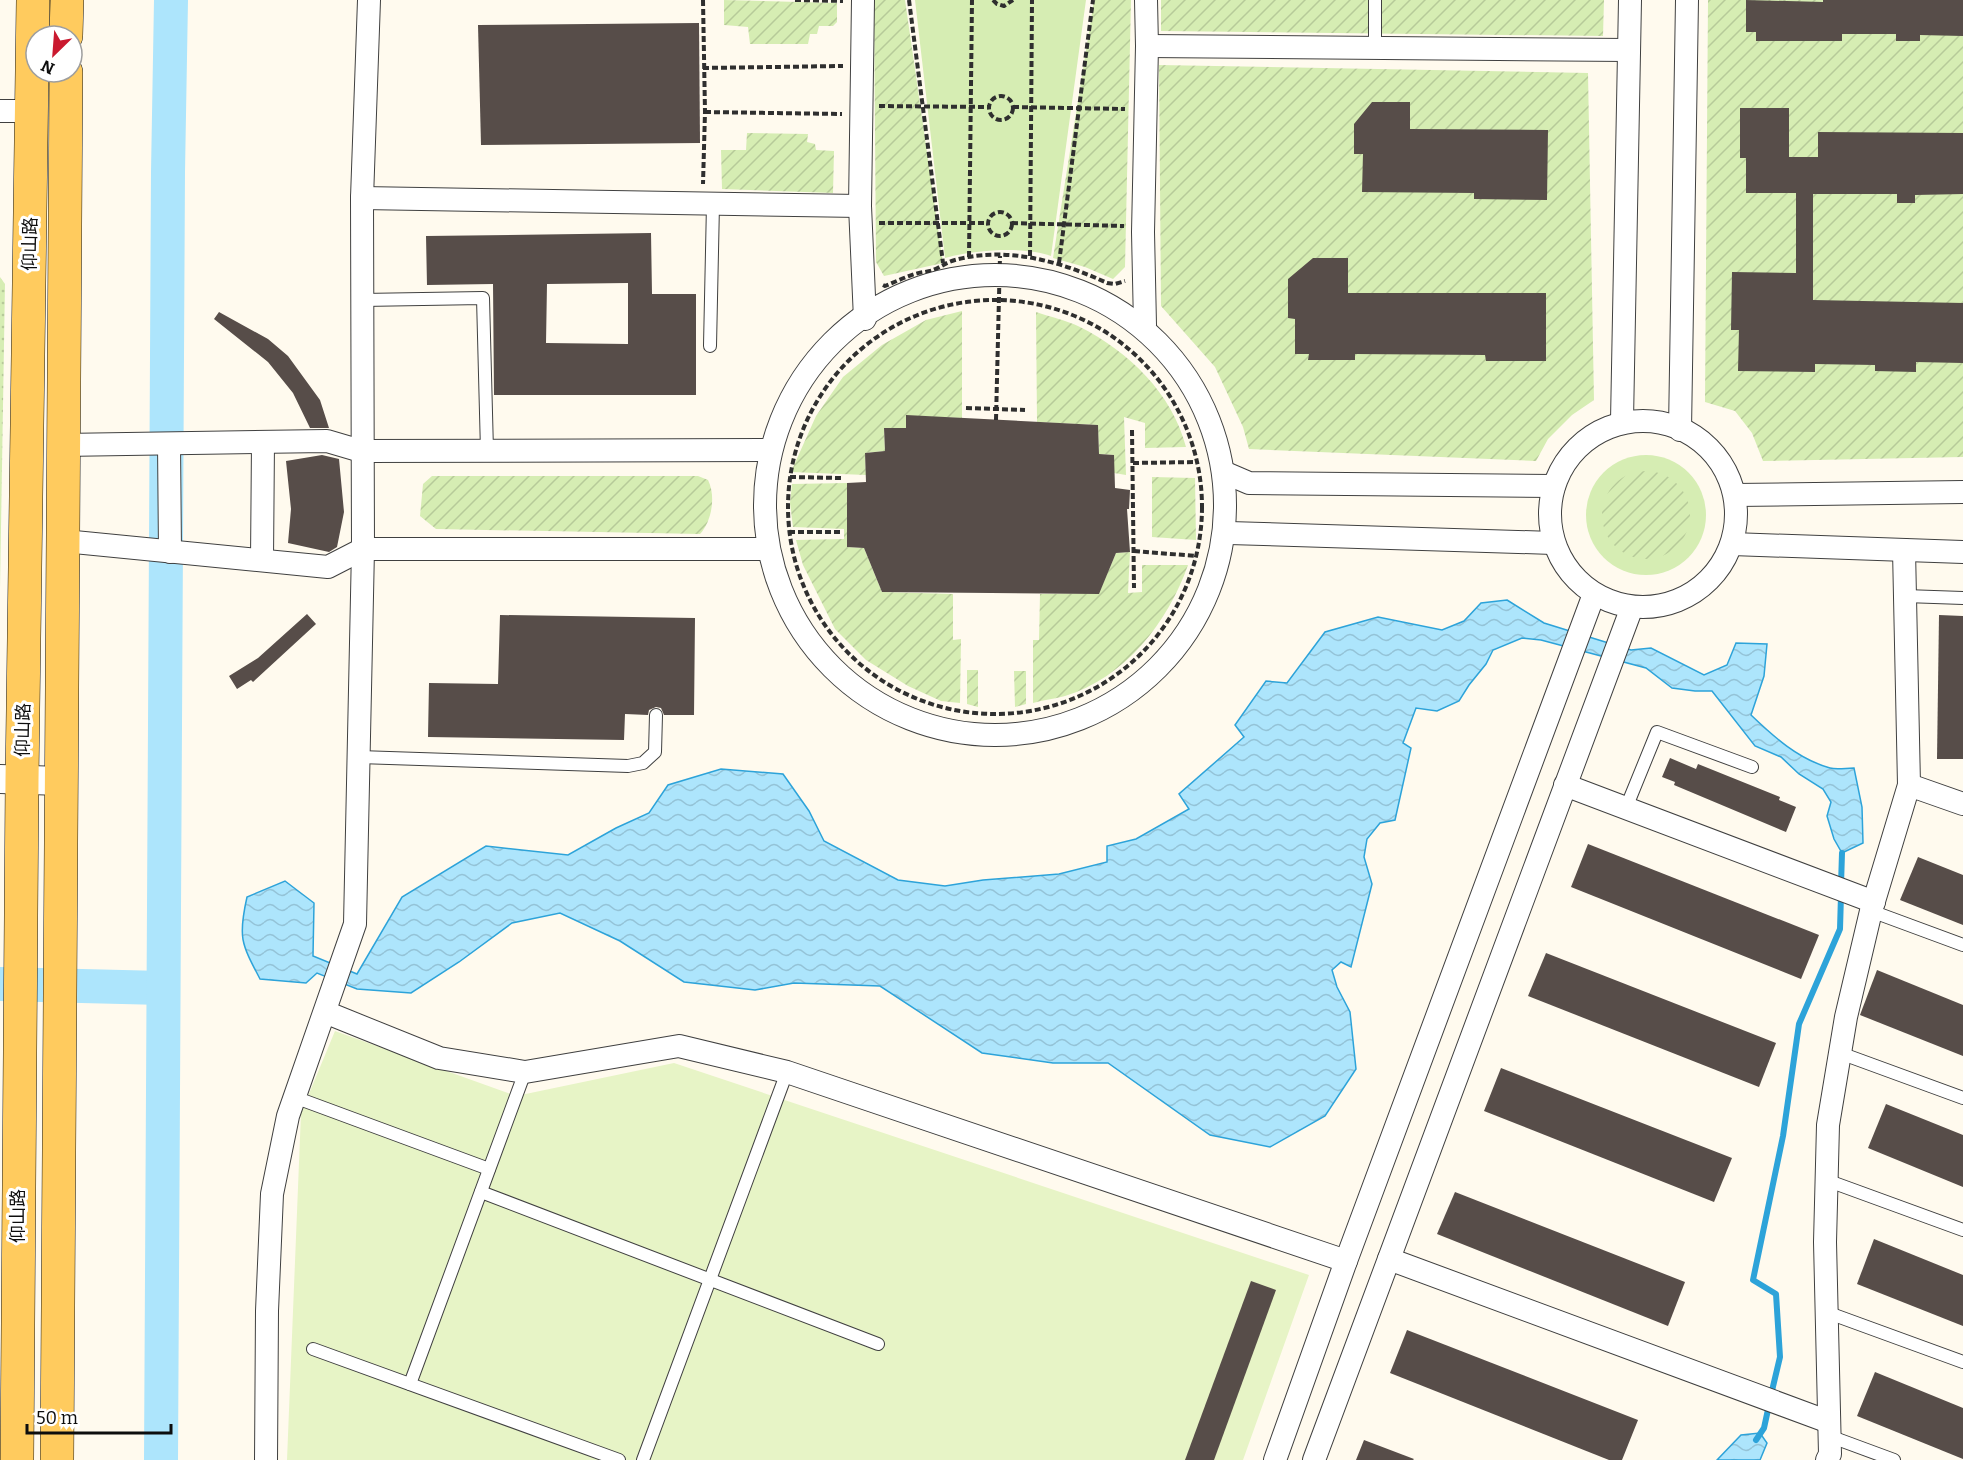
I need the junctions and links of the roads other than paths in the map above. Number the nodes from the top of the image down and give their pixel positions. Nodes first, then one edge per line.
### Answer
1 (33, 0) edge
2 (67, 0) edge
3 (369, 0) edge
4 (863, 0) edge
5 (1146, 0) edge
6 (1375, 0) edge
7 (1630, 0) edge
8 (1687, 0) edge
9 (66, 24) edge
10 (1147, 46) junction
11 (1374, 48) junction
12 (1629, 50) junction
13 (66, 84) edge
14 (16, 111) edge
15 (362, 198) junction
16 (708, 198) junction
17 (865, 214) junction
18 (362, 300) junction
19 (865, 319) junction
20 (1145, 325) junction
21 (710, 346) dead end
22 (1622, 421) junction
23 (1680, 430) junction
24 (263, 442) junction
25 (170, 444) junction
26 (74, 445) junction
27 (768, 450) junction
28 (361, 451) junction
29 (487, 451) junction
30 (1228, 474) junction
31 (1554, 486) junction
32 (1963, 492) edge
33 (1735, 495) junction
34 (1229, 533) junction
35 (75, 542) junction
36 (1553, 543) junction
37 (1732, 544) junction
38 (363, 549) junction
39 (763, 549) junction
40 (1904, 550) junction
41 (170, 552) junction
42 (1963, 552) edge
43 (262, 560) junction
44 (1594, 594) junction
45 (1905, 596) junction
46 (1963, 598) edge
47 (1632, 607) junction
48 (656, 715) dead end
49 (359, 757) junction
50 (1752, 767) dead end
51 (11, 779) edge
52 (61, 781) junction
53 (1565, 784) junction
54 (1909, 785) junction
55 (1963, 804) edge
56 (1626, 808) junction
57 (1866, 902) junction
58 (1963, 945) edge
59 (325, 1012) junction
60 (1840, 1053) junction
61 (525, 1072) junction
62 (787, 1072) junction
63 (1963, 1098) edge
64 (305, 1101) dead end
65 (489, 1169) junction
66 (1826, 1180) junction
67 (481, 1192) junction
68 (1963, 1230) edge
69 (1389, 1259) junction
70 (1346, 1261) junction
71 (710, 1280) junction
72 (1826, 1312) junction
73 (878, 1344) dead end
74 (313, 1349) dead end
75 (1963, 1362) edge
76 (410, 1384) junction
77 (1829, 1429) junction
78 (14, 1446) edge
79 (57, 1460) edge
80 (266, 1460) edge
81 (619, 1460) edge
82 (643, 1460) edge
83 (1275, 1460) edge
84 (1314, 1460) edge
85 (1827, 1460) edge
86 (1894, 1460) edge

1 - 14 main road, 仰山路
2 - 9 main road
3 - 15 street
4 - 17 street
5 - 10 street
6 - 11 lane
7 - 12 street
8 - 23 street
10 - 11 street
10 - 20 street
11 - 12 street
12 - 22 street
13 - 26 main road, 仰山路
14 - 51 main road, 仰山路
15 - 16 street
15 - 18 street
16 - 17 street
16 - 21 lane
17 - 19 street
18 - 28 street
18 - 29 lane
19 - 20 street
19 - 27 street
20 - 30 street
22 - 23 street
22 - 31 street
23 - 33 street
24 - 25 street
24 - 28 street
24 - 43 street
25 - 26 street
25 - 41 street
26 - 35 main road, 仰山路
27 - 29 street
27 - 39 street
28 - 29 street
28 - 38 street
30 - 31 street
30 - 34 street
31 - 36 street
32 - 33 street
33 - 37 street
34 - 36 street
34 - 39 street
35 - 41 street
35 - 52 main road, 仰山路
36 - 44 street
37 - 40 street
37 - 47 street
38 - 39 street
38 - 43 street
38 - 49 street
40 - 42 street
40 - 45 street
41 - 43 street
44 - 47 street
44 - 70 street
45 - 46 lane
45 - 54 street
47 - 53 street
48 - 49 lane
49 - 59 street
50 - 56 lane
51 - 52 street
51 - 78 main road, 仰山路
52 - 79 main road, 仰山路
53 - 56 street
53 - 69 street
54 - 55 street
54 - 57 street
56 - 57 street
57 - 58 lane
57 - 60 street
59 - 61 street
59 - 80 street
60 - 63 lane
60 - 66 street
61 - 62 street
61 - 65 lane
62 - 70 street
62 - 71 lane
64 - 65 lane
65 - 67 lane
66 - 68 lane
66 - 72 street
67 - 71 lane
67 - 76 lane
69 - 77 street
69 - 84 street
70 - 83 street
71 - 73 lane
71 - 82 lane
72 - 75 lane
72 - 77 street
74 - 76 lane
76 - 81 lane
77 - 85 street
77 - 86 lane

